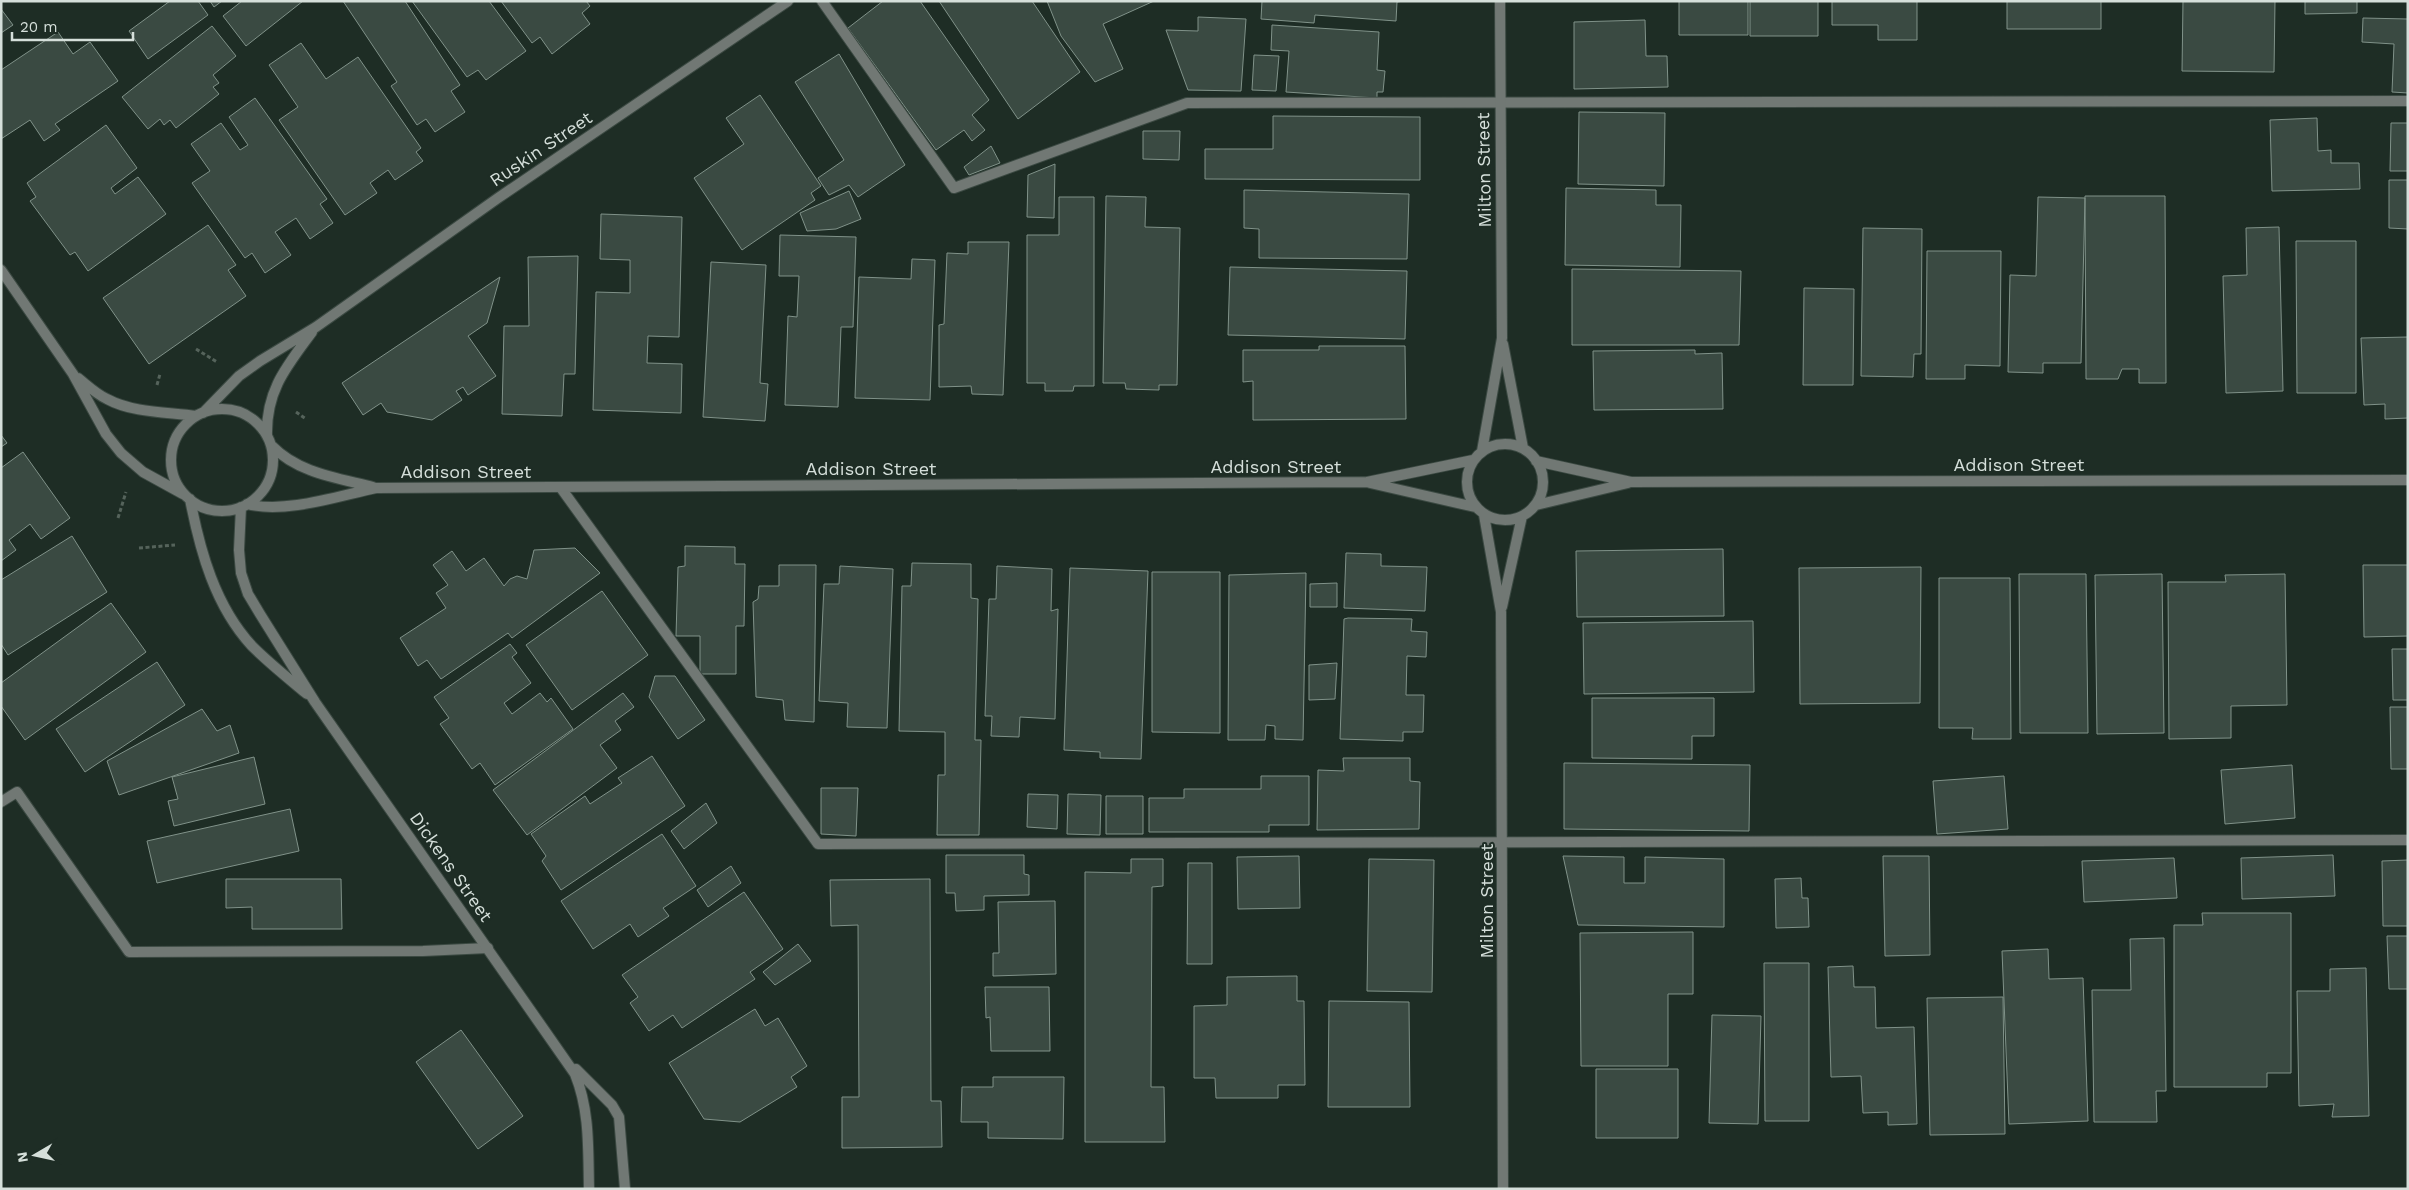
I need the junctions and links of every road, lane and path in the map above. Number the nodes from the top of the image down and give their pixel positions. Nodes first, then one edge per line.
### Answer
1 (788, 1) edge
2 (822, 1) edge
3 (1500, 1) edge
4 (2408, 101) edge
5 (1499, 102) junction
6 (1, 270) edge
7 (316, 327) junction
8 (1502, 338) junction
9 (73, 374) junction
10 (199, 414) junction
11 (269, 441) junction
12 (1523, 448) junction
13 (1482, 451) junction
14 (1473, 460) junction
15 (1536, 461) junction
16 (2408, 480) edge
17 (1367, 482) junction
18 (1631, 482) junction
19 (376, 488) junction
20 (560, 488) junction
21 (188, 497) junction
22 (244, 505) junction
23 (1536, 505) junction
24 (1475, 507) junction
25 (1484, 515) junction
26 (1522, 516) junction
27 (1501, 612) junction
28 (315, 702) junction
29 (1, 802) edge
30 (2408, 840) edge
31 (1503, 844) junction
32 (488, 948) junction
33 (561, 1051) junction
34 (589, 1189) edge
35 (625, 1189) edge
36 (1503, 1189) edge

1 - 7 street, Ruskin Street
2 - 5 street
3 - 5 street, Milton Street
4 - 5 street
5 - 8 street, Milton Street
6 - 9 street
7 - 10 street, Ruskin Street
7 - 11 street, Ruskin Street
8 - 12 street, Milton Street
8 - 13 street, Milton Street
9 - 10 street
9 - 21 street
10 - 11 street
10 - 21 street
11 - 19 street, Addison Street
11 - 22 street
12 - 13 street
12 - 15 street
13 - 14 street
14 - 17 street, Addison Street
14 - 24 street
15 - 18 street, Addison Street
15 - 23 street
16 - 18 street, Addison Street
17 - 20 street, Addison Street
17 - 24 street, Addison Street
18 - 23 street, Addison Street
19 - 20 street, Addison Street
19 - 22 street, Addison Street
20 - 31 street
21 - 22 street
21 - 28 street, Dickens Street
22 - 28 street, Dickens Street
23 - 26 street
24 - 25 street
25 - 26 street
25 - 27 street, Milton Street
26 - 27 street, Milton Street
27 - 31 street, Milton Street
28 - 32 street, Dickens Street
29 - 32 street
30 - 31 street
31 - 36 street, Milton Street
32 - 33 street, Dickens Street
33 - 34 street, Dickens Street
33 - 35 street, Dickens Street

